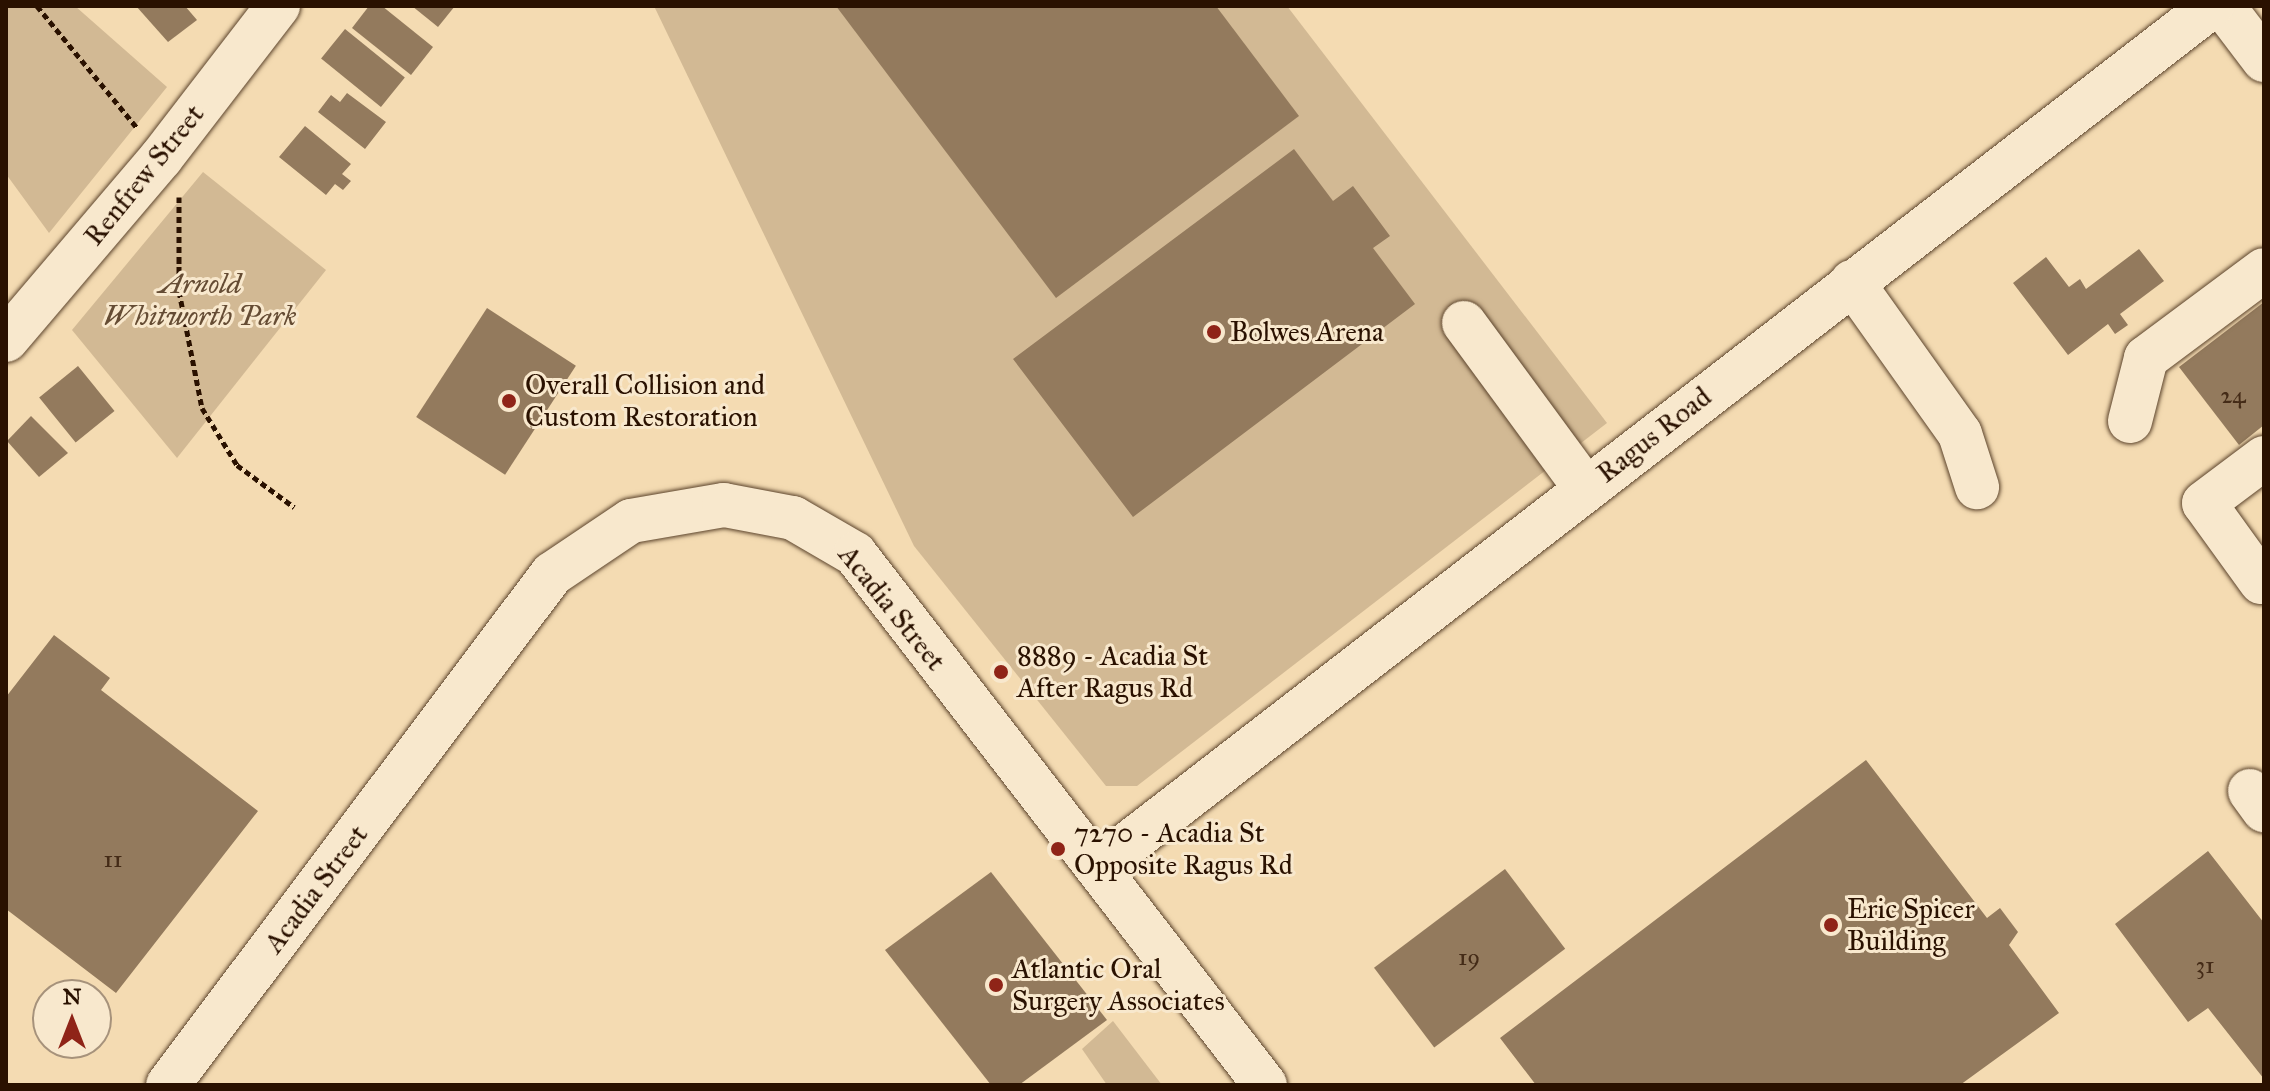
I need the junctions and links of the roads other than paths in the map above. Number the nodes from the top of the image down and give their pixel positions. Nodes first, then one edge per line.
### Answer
1 (278, 6) edge
2 (2212, 6) edge
3 (2223, 6) edge
4 (2264, 60) edge
5 (2264, 270) edge
6 (1852, 282) junction
7 (1464, 323) dead end
8 (6, 340) edge
9 (2130, 421) dead end
10 (2264, 458) edge
11 (1977, 487) dead end
12 (1585, 488) junction
13 (2261, 582) dead end
14 (1098, 867) junction
15 (168, 1085) edge
16 (1265, 1085) edge

1 - 8 street, Renfrew Street
2 - 6 street, Ragus Road
3 - 4 street
5 - 9 street
6 - 11 street
6 - 12 street, Ragus Road
7 - 12 street
10 - 13 street
12 - 14 street, Ragus Road
14 - 15 street, Acadia Street
14 - 16 street, Acadia Street

